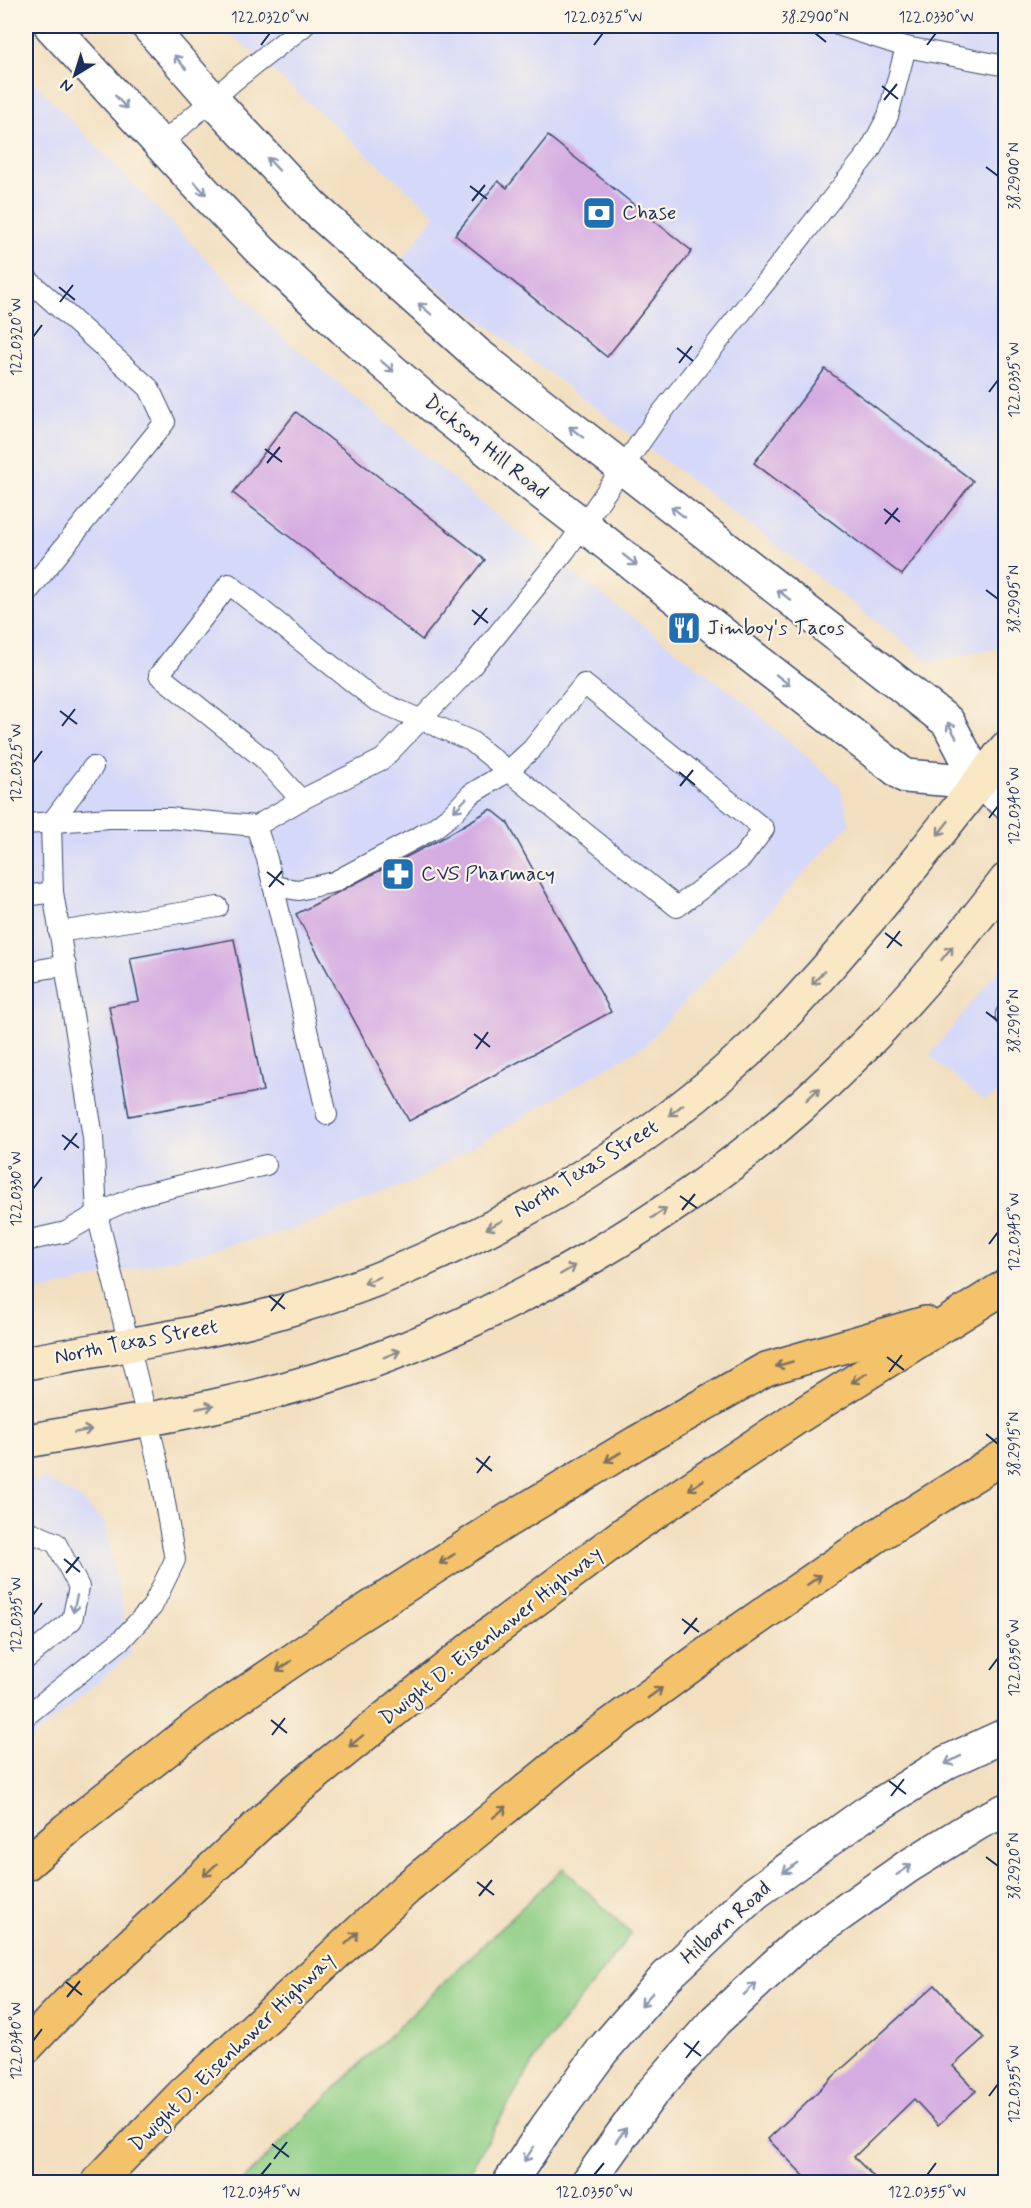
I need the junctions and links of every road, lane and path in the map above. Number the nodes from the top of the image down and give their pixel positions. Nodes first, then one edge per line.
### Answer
1 (51, 26) edge
2 (148, 26) edge
3 (304, 26) edge
4 (840, 26) edge
5 (906, 47) junction
6 (1005, 66) edge
7 (212, 99) junction
8 (160, 145) junction
9 (26, 278) edge
10 (622, 468) junction
11 (583, 524) junction
12 (26, 594) edge
13 (420, 720) junction
14 (1005, 748) edge
15 (93, 767) dead end
16 (507, 772) junction
17 (979, 782) junction
18 (301, 800) junction
19 (1005, 802) edge
20 (51, 823) junction
21 (26, 824) edge
22 (256, 826) junction
23 (1005, 880) edge
24 (273, 886) junction
25 (53, 892) junction
26 (26, 896) edge
27 (218, 907) dead end
28 (59, 932) junction
29 (66, 965) junction
30 (26, 972) edge
31 (327, 1115) dead end
32 (266, 1165) dead end
33 (98, 1214) junction
34 (26, 1240) edge
35 (1005, 1286) edge
36 (962, 1313) junction
37 (130, 1344) junction
38 (26, 1363) edge
39 (147, 1419) junction
40 (26, 1441) edge
41 (1005, 1455) edge
42 (26, 1530) edge
43 (26, 1659) edge
44 (26, 1716) edge
45 (1005, 1735) edge
46 (1005, 1810) edge
47 (26, 1864) edge
48 (26, 2048) edge
49 (98, 2182) edge
50 (510, 2182) edge
51 (588, 2182) edge

1 -> 8 street, Dickson Hill Road
7 -> 2 street
3 - 7 lane
4 - 5 lane
5 - 6 lane
5 - 10 lane
7 - 8 lane
10 -> 7 street
8 -> 11 street, Dickson Hill Road
9 - 12 lane
10 - 11 lane
17 -> 10 street
11 - 13 lane
11 -> 17 street, Dickson Hill Road
13 - 16 lane
13 - 18 lane
13 - 18 lane
14 - 17 main road, North Texas Street
15 - 20 lane
16 - 16 lane
16 -> 24 lane
17 - 19 street
17 -> 37 main road, North Texas Street
18 - 22 lane
20 - 21 lane
20 - 22 lane
20 - 25 lane
22 - 24 lane
39 -> 23 main road
24 - 31 lane
25 - 26 lane
25 - 28 lane
27 - 28 lane
28 - 29 lane
29 - 30 lane
29 - 33 lane
32 - 33 lane
33 - 34 lane
33 - 37 lane
35 - 36 highway, Dwight D. Eisenhower Highway
36 -> 47 highway
36 -> 48 highway, Dwight D. Eisenhower Highway
37 - 38 main road, North Texas Street
37 - 39 lane
40 -> 39 main road
39 - 44 lane
49 -> 41 highway, Dwight D. Eisenhower Highway
42 -> 43 lane
45 -> 50 street, Hilborn Road
51 -> 46 street

